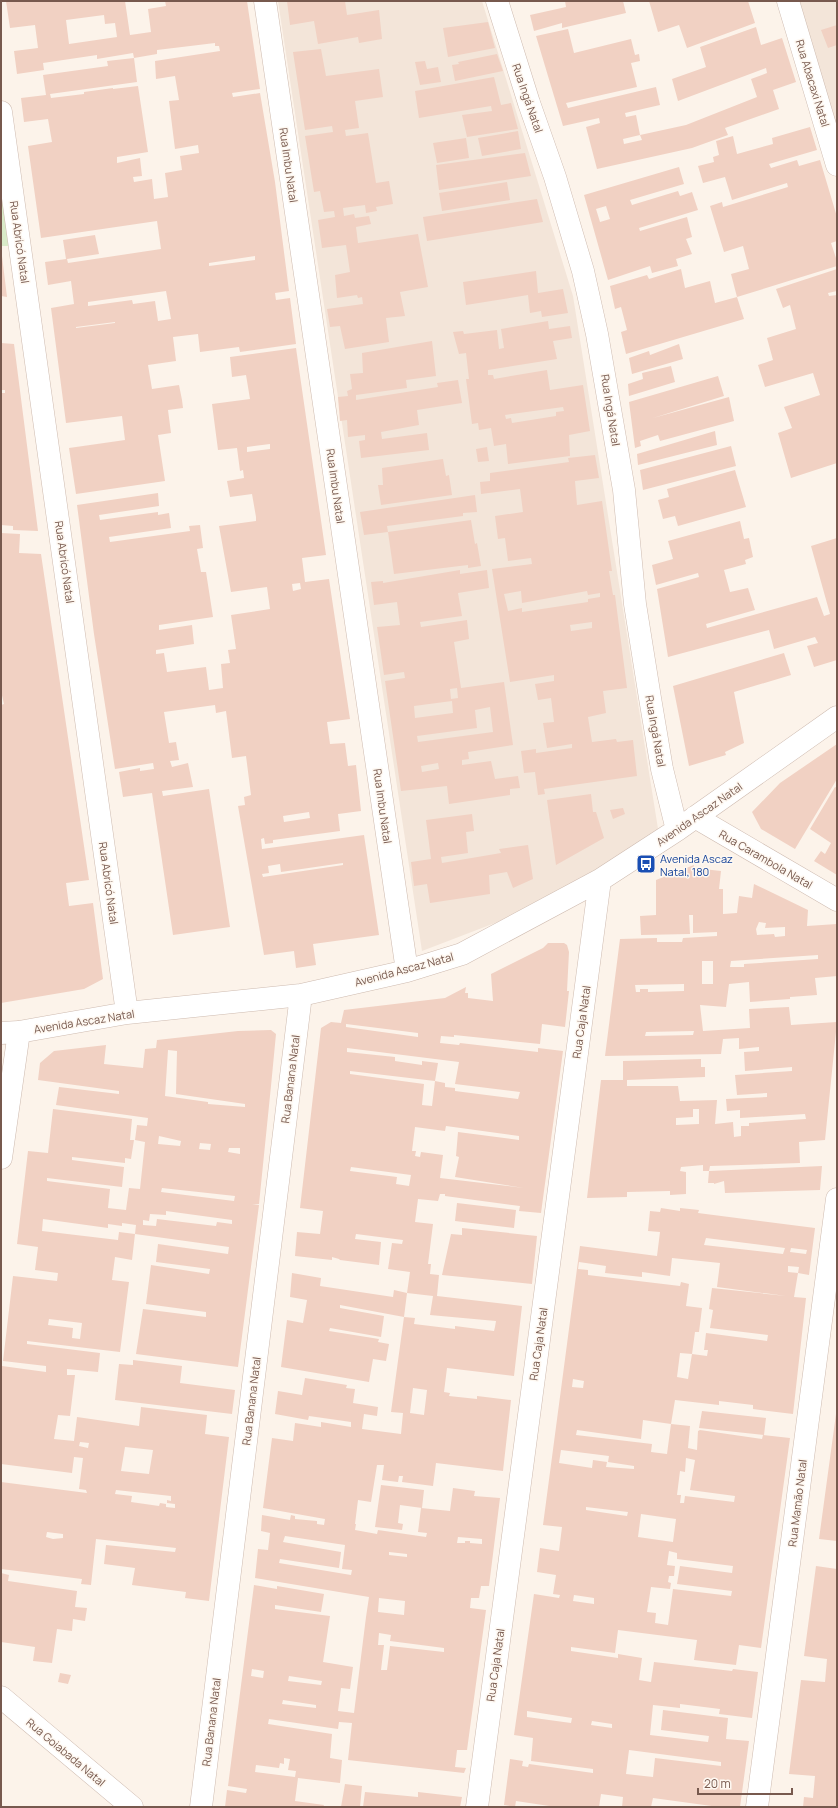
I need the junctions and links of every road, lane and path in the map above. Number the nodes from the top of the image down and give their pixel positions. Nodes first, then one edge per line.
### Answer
1 (265, 1) edge
2 (497, 1) edge
3 (788, 1) edge
4 (1, 112) edge
5 (837, 165) edge
6 (837, 717) edge
7 (695, 817) junction
8 (677, 830) junction
9 (600, 880) junction
10 (837, 900) edge
11 (407, 971) junction
12 (301, 995) junction
13 (127, 1013) junction
14 (10, 1032) edge
15 (1, 1158) edge
16 (837, 1199) edge
17 (1, 1697) edge
18 (132, 1807) edge
19 (201, 1807) edge
20 (476, 1807) edge
21 (757, 1807) edge

1 - 11 street, Rua Imbu Natal
2 - 8 street, Rua Ingá Natal
3 - 5 street, Rua Abacaxi Natal
4 - 13 street, Rua Abricó Natal
6 - 7 street, Avenida Ascaz Natal
7 - 8 street, Avenida Ascaz Natal
7 - 10 street, Rua Carambola Natal
8 - 9 street, Avenida Ascaz Natal
9 - 11 street, Avenida Ascaz Natal
9 - 20 street, Rua Caja Natal
11 - 12 street, Avenida Ascaz Natal
12 - 13 street, Avenida Ascaz Natal
12 - 19 street, Rua Banana Natal
13 - 14 street, Avenida Ascaz Natal
14 - 15 street
16 - 21 street, Rua Mamão Natal
17 - 18 street, Rua Goiabada Natal

